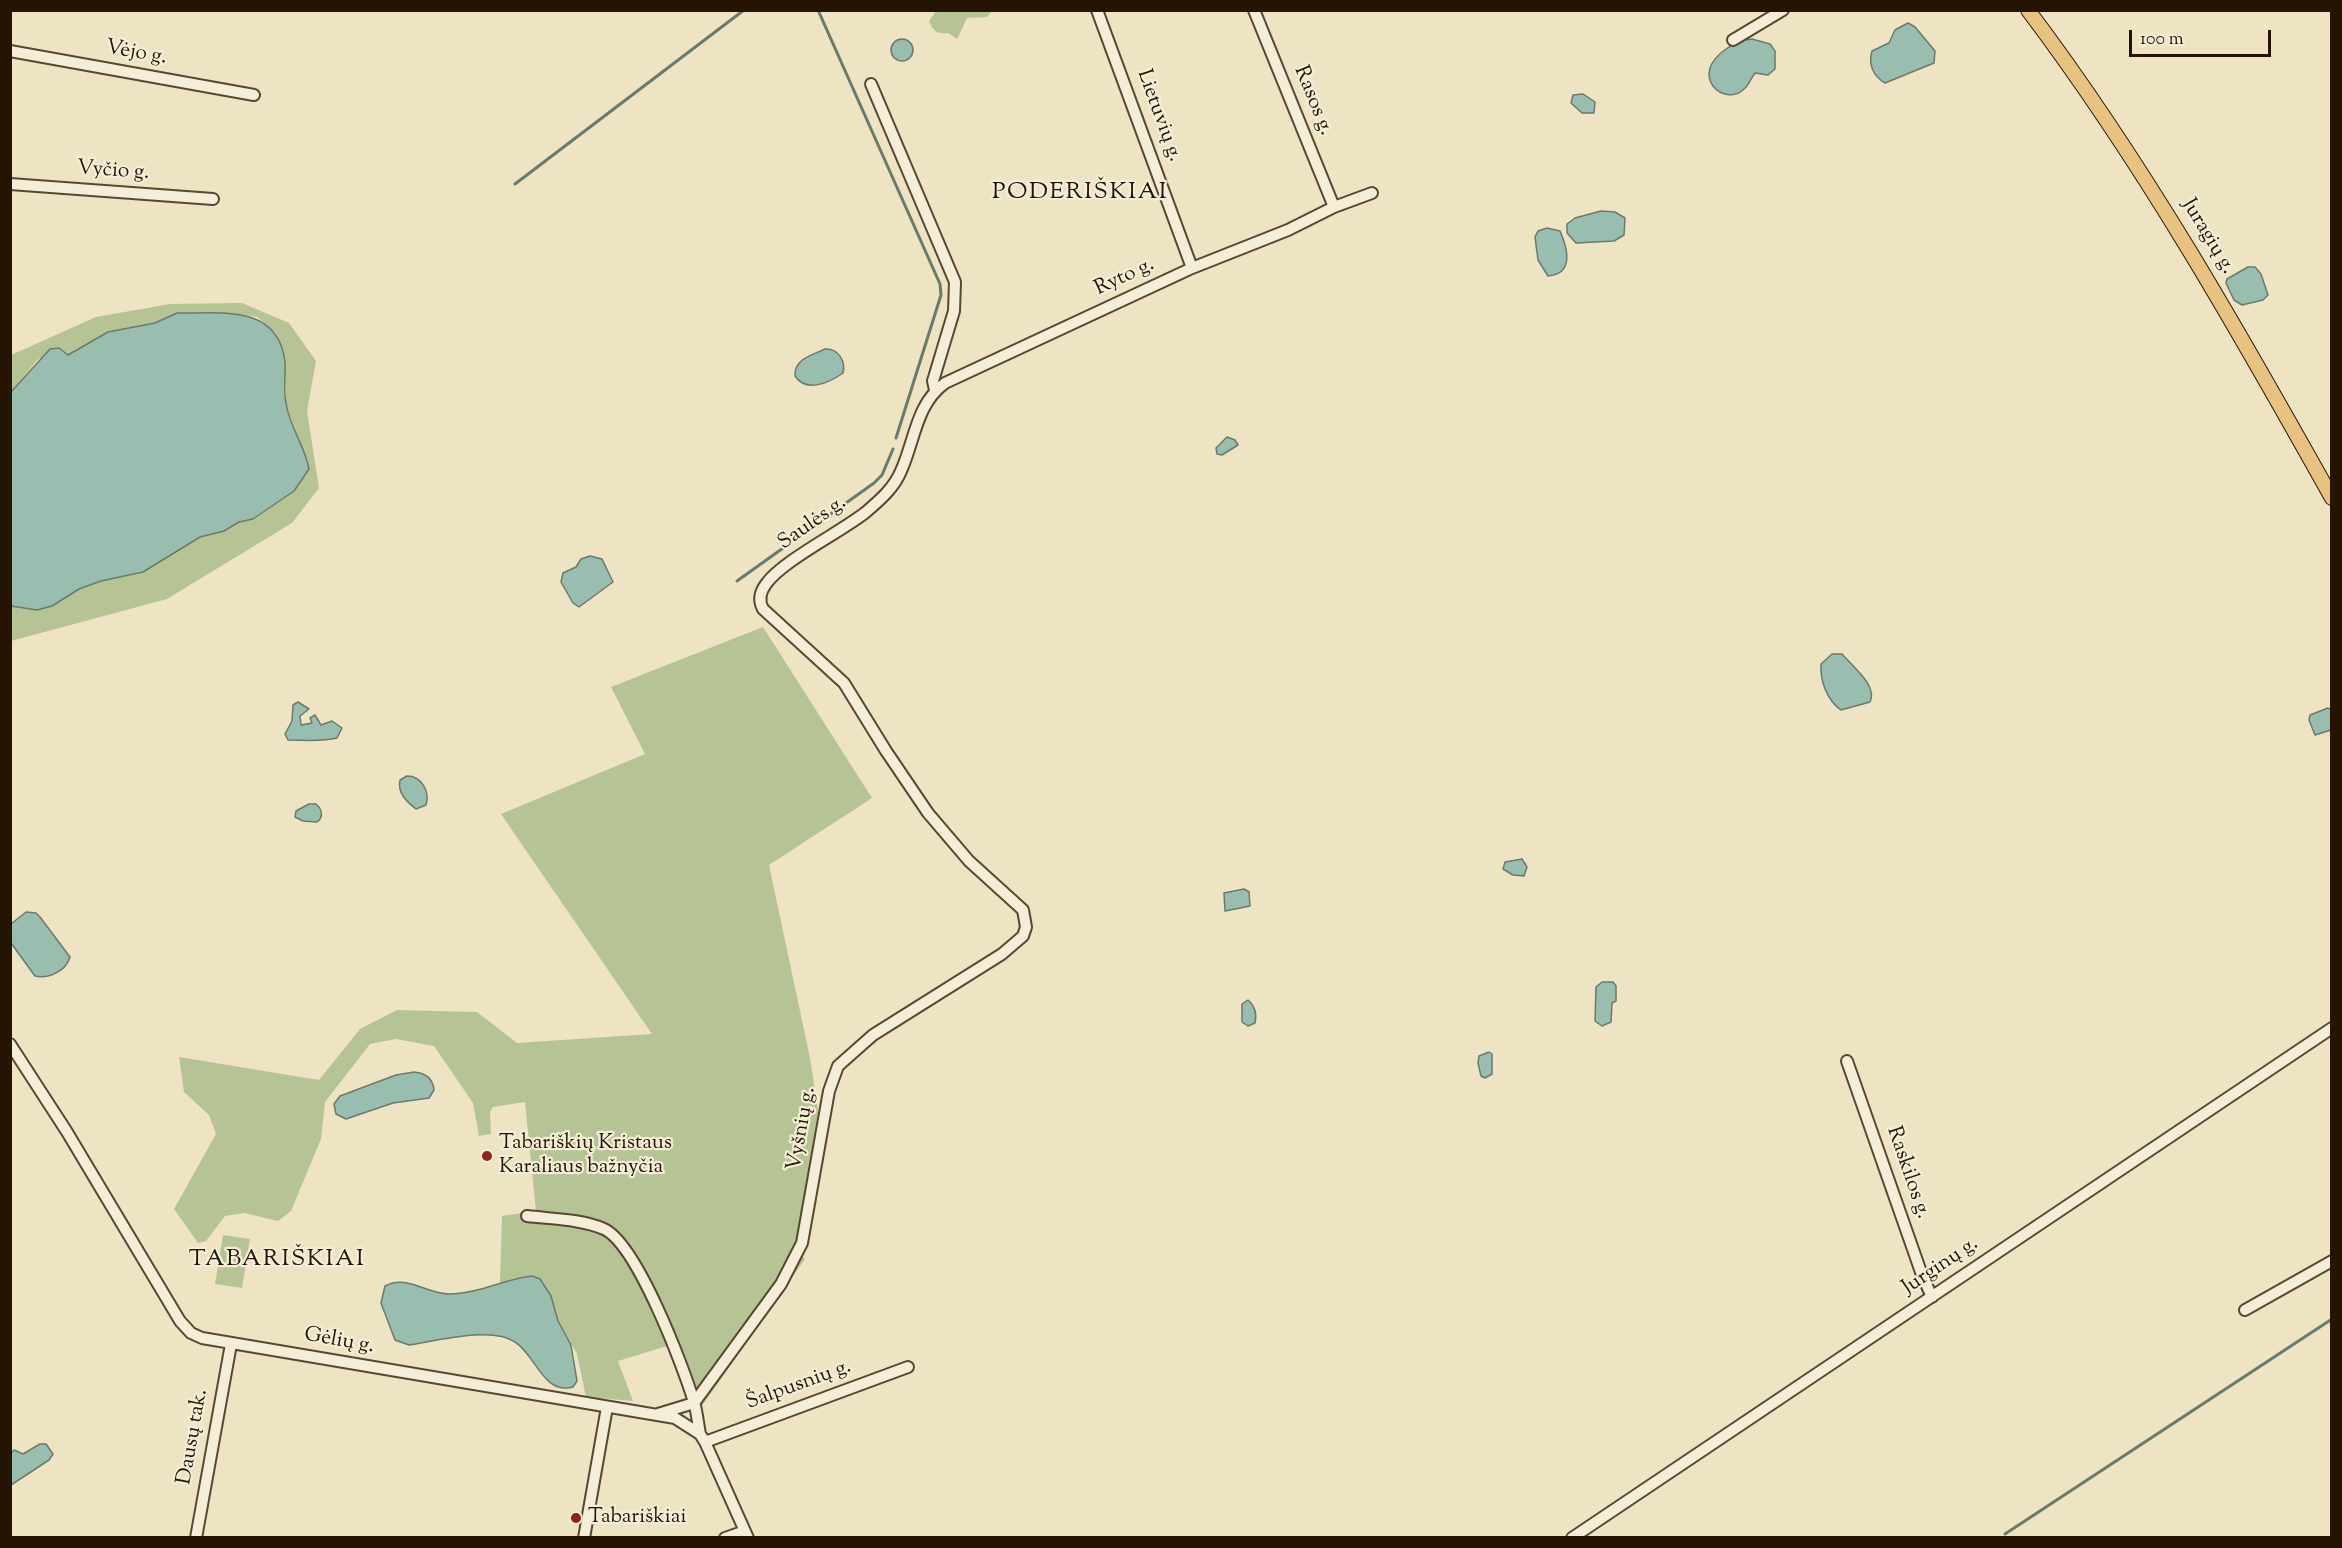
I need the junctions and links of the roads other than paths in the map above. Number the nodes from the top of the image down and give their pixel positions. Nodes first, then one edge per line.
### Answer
1 (1097, 10) edge
2 (1254, 10) edge
3 (1784, 10) edge
4 (2028, 10) edge
5 (1733, 40) dead end
6 (10, 51) edge
7 (872, 84) dead end
8 (254, 95) dead end
9 (10, 184) edge
10 (1372, 193) dead end
11 (213, 199) dead end
12 (1334, 207) junction
13 (1192, 268) junction
14 (935, 390) junction
15 (2331, 498) edge
16 (1026, 927) joint
17 (2331, 1028) edge
18 (10, 1044) edge
19 (1847, 1061) dead end
20 (527, 1216) dead end
21 (2331, 1261) edge
22 (1932, 1297) junction
23 (2246, 1310) dead end
24 (231, 1344) junction
25 (908, 1367) dead end
26 (694, 1403) junction
27 (607, 1407) junction
28 (658, 1414) junction
29 (702, 1438) junction
30 (746, 1534) edge
31 (196, 1538) edge
32 (584, 1538) edge
33 (724, 1538) edge
34 (1572, 1538) edge

1 - 13 street, Lietuvių g.
2 - 12 street, Rasos g.
3 - 5 street
4 - 15 main road, Juragių g.
6 - 8 street, Vėjo g.
7 - 14 street, Saulės g.
9 - 11 street, Vyčio g.
10 - 12 street, Ryto g.
12 - 13 street, Ryto g.
13 - 14 street, Ryto g.
14 - 16 street, Saulės g.
16 - 26 street, Vyšnių g.
17 - 22 street, Jurginų g.
18 - 24 street, Gėlių g.
19 - 22 street, Raskilos g.
20 - 26 street
21 - 23 street
22 - 34 street, Jurginų g.
24 - 27 street, Gėlių g.
24 - 31 street, Dausų tak.
25 - 29 street, Šalpusnių g.
26 - 28 street
26 - 29 street
27 - 28 street, Gėlių g.
27 - 32 street
28 - 29 street, Gėlių g.
29 - 30 street
30 - 33 street

